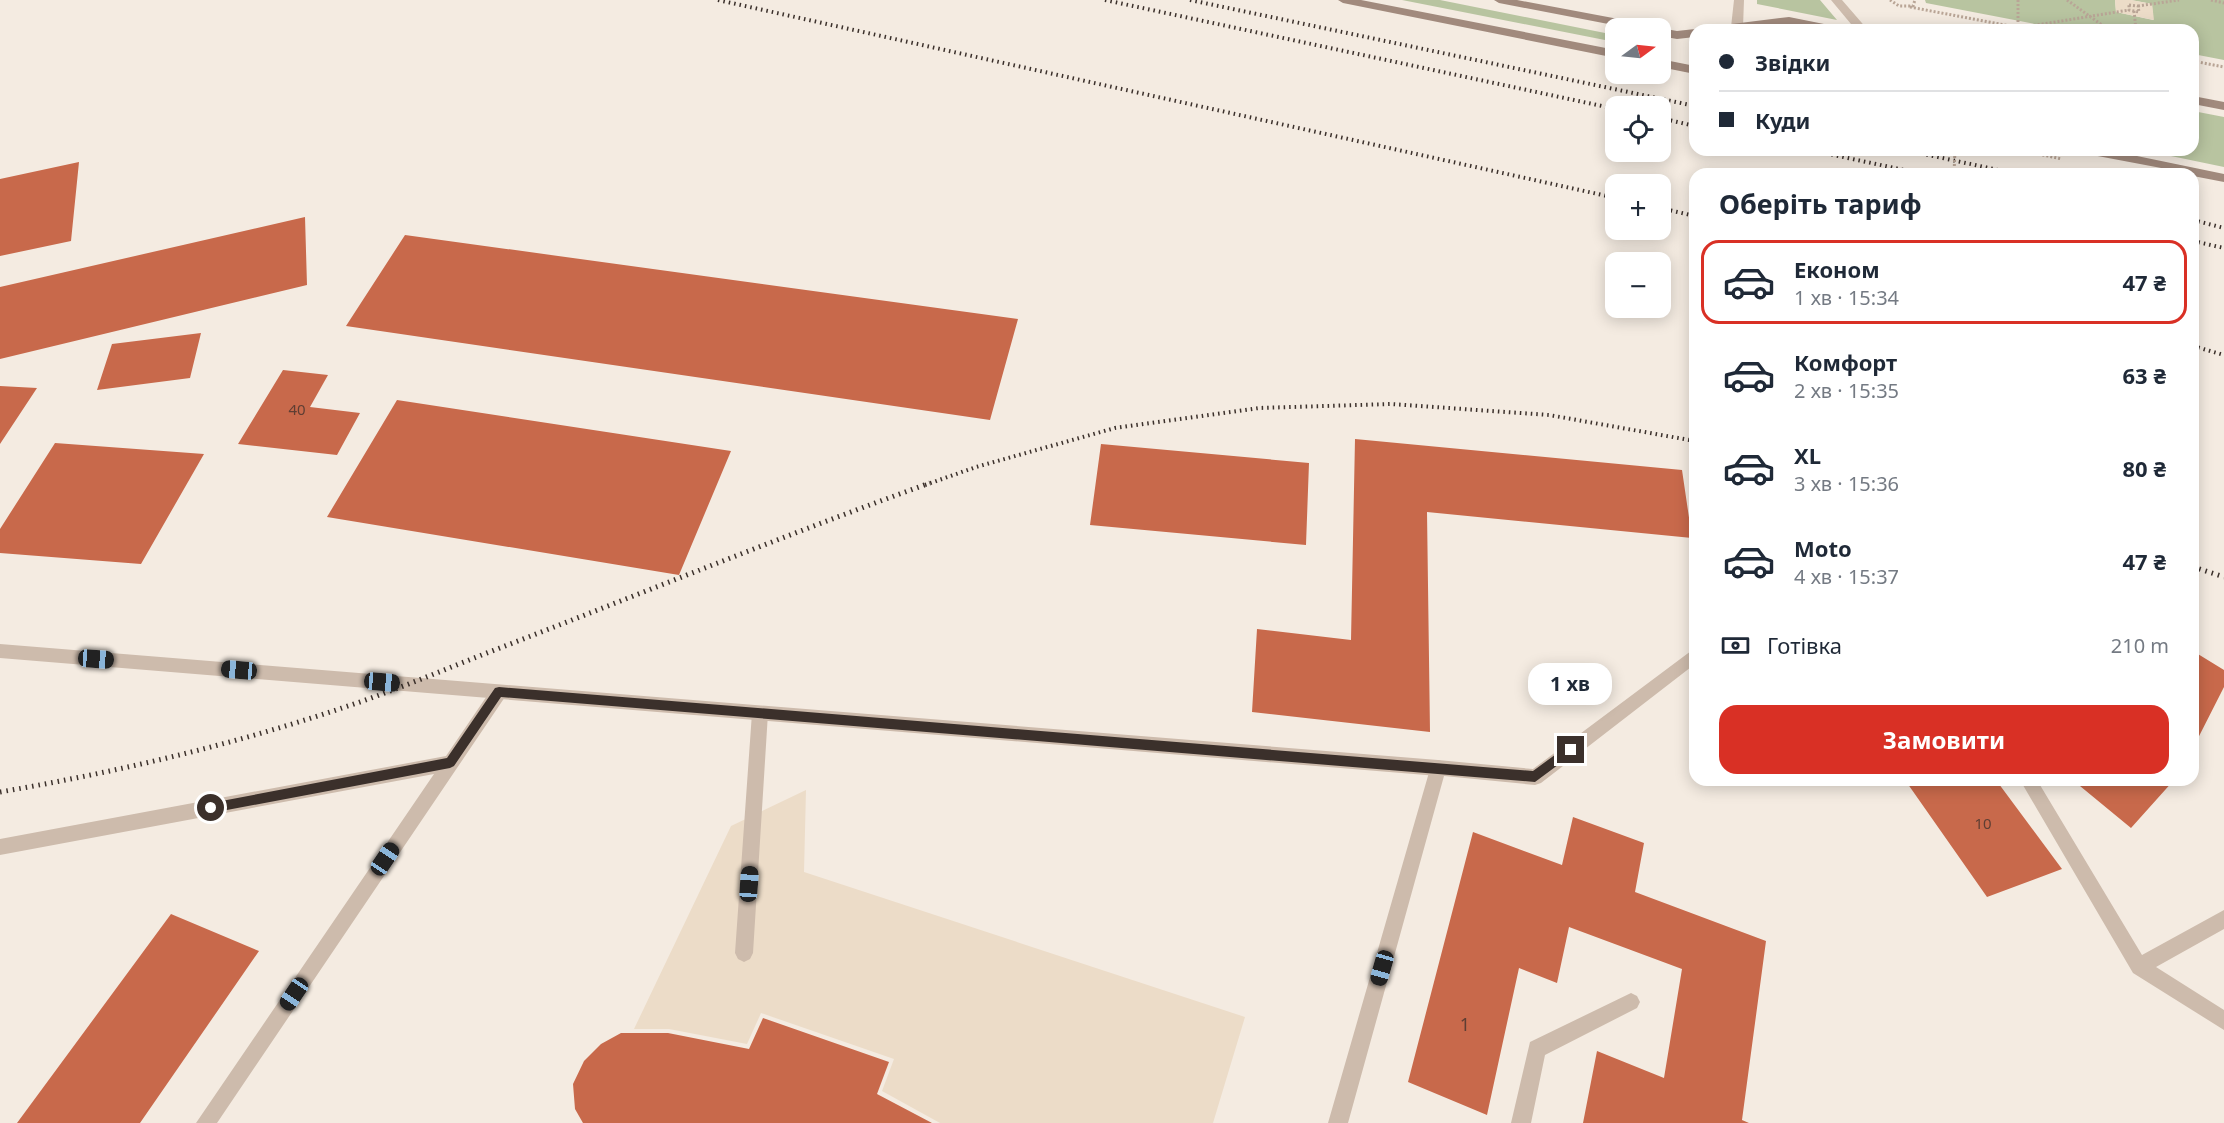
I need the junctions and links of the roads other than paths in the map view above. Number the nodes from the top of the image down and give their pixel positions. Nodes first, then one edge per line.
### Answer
1 (1343, 0) edge
2 (1499, 0) edge
3 (1740, 0) edge
4 (1836, 0) edge
5 (1605, 20) edge
6 (1738, 24) edge
7 (1857, 24) edge
8 (1671, 34) edge
9 (1689, 34) edge
10 (1605, 52) edge
11 (1671, 65) edge
12 (1689, 69) edge
13 (2199, 101) edge
14 (2224, 106) edge
15 (2116, 156) edge
16 (2175, 168) edge
17 (2199, 173) edge
18 (2224, 178) edge
19 (0, 651) edge
20 (1689, 660) edge
21 (499, 692) junction
22 (760, 713) junction
23 (450, 763) junction
24 (1438, 768) junction
25 (2032, 786) edge
26 (0, 847) edge
27 (2224, 919) edge
28 (744, 953) dead end
29 (2139, 967) junction
30 (1631, 1002) dead end
31 (2224, 1021) edge
32 (206, 1123) edge
33 (1338, 1123) edge
34 (1521, 1123) edge

1 - 10 main road
2 - 5 main road
3 - 6 street
4 - 7 street
8 - 9 main road
11 - 12 main road
13 - 14 main road
15 - 16 main road
17 - 18 main road
19 - 21 street
20 - 24 street
21 - 22 street
21 - 23 street
22 - 24 street
22 - 28 street
23 - 26 street
23 - 32 street
24 - 33 street
25 - 29 street
27 - 29 street
29 - 31 street
30 - 34 street

